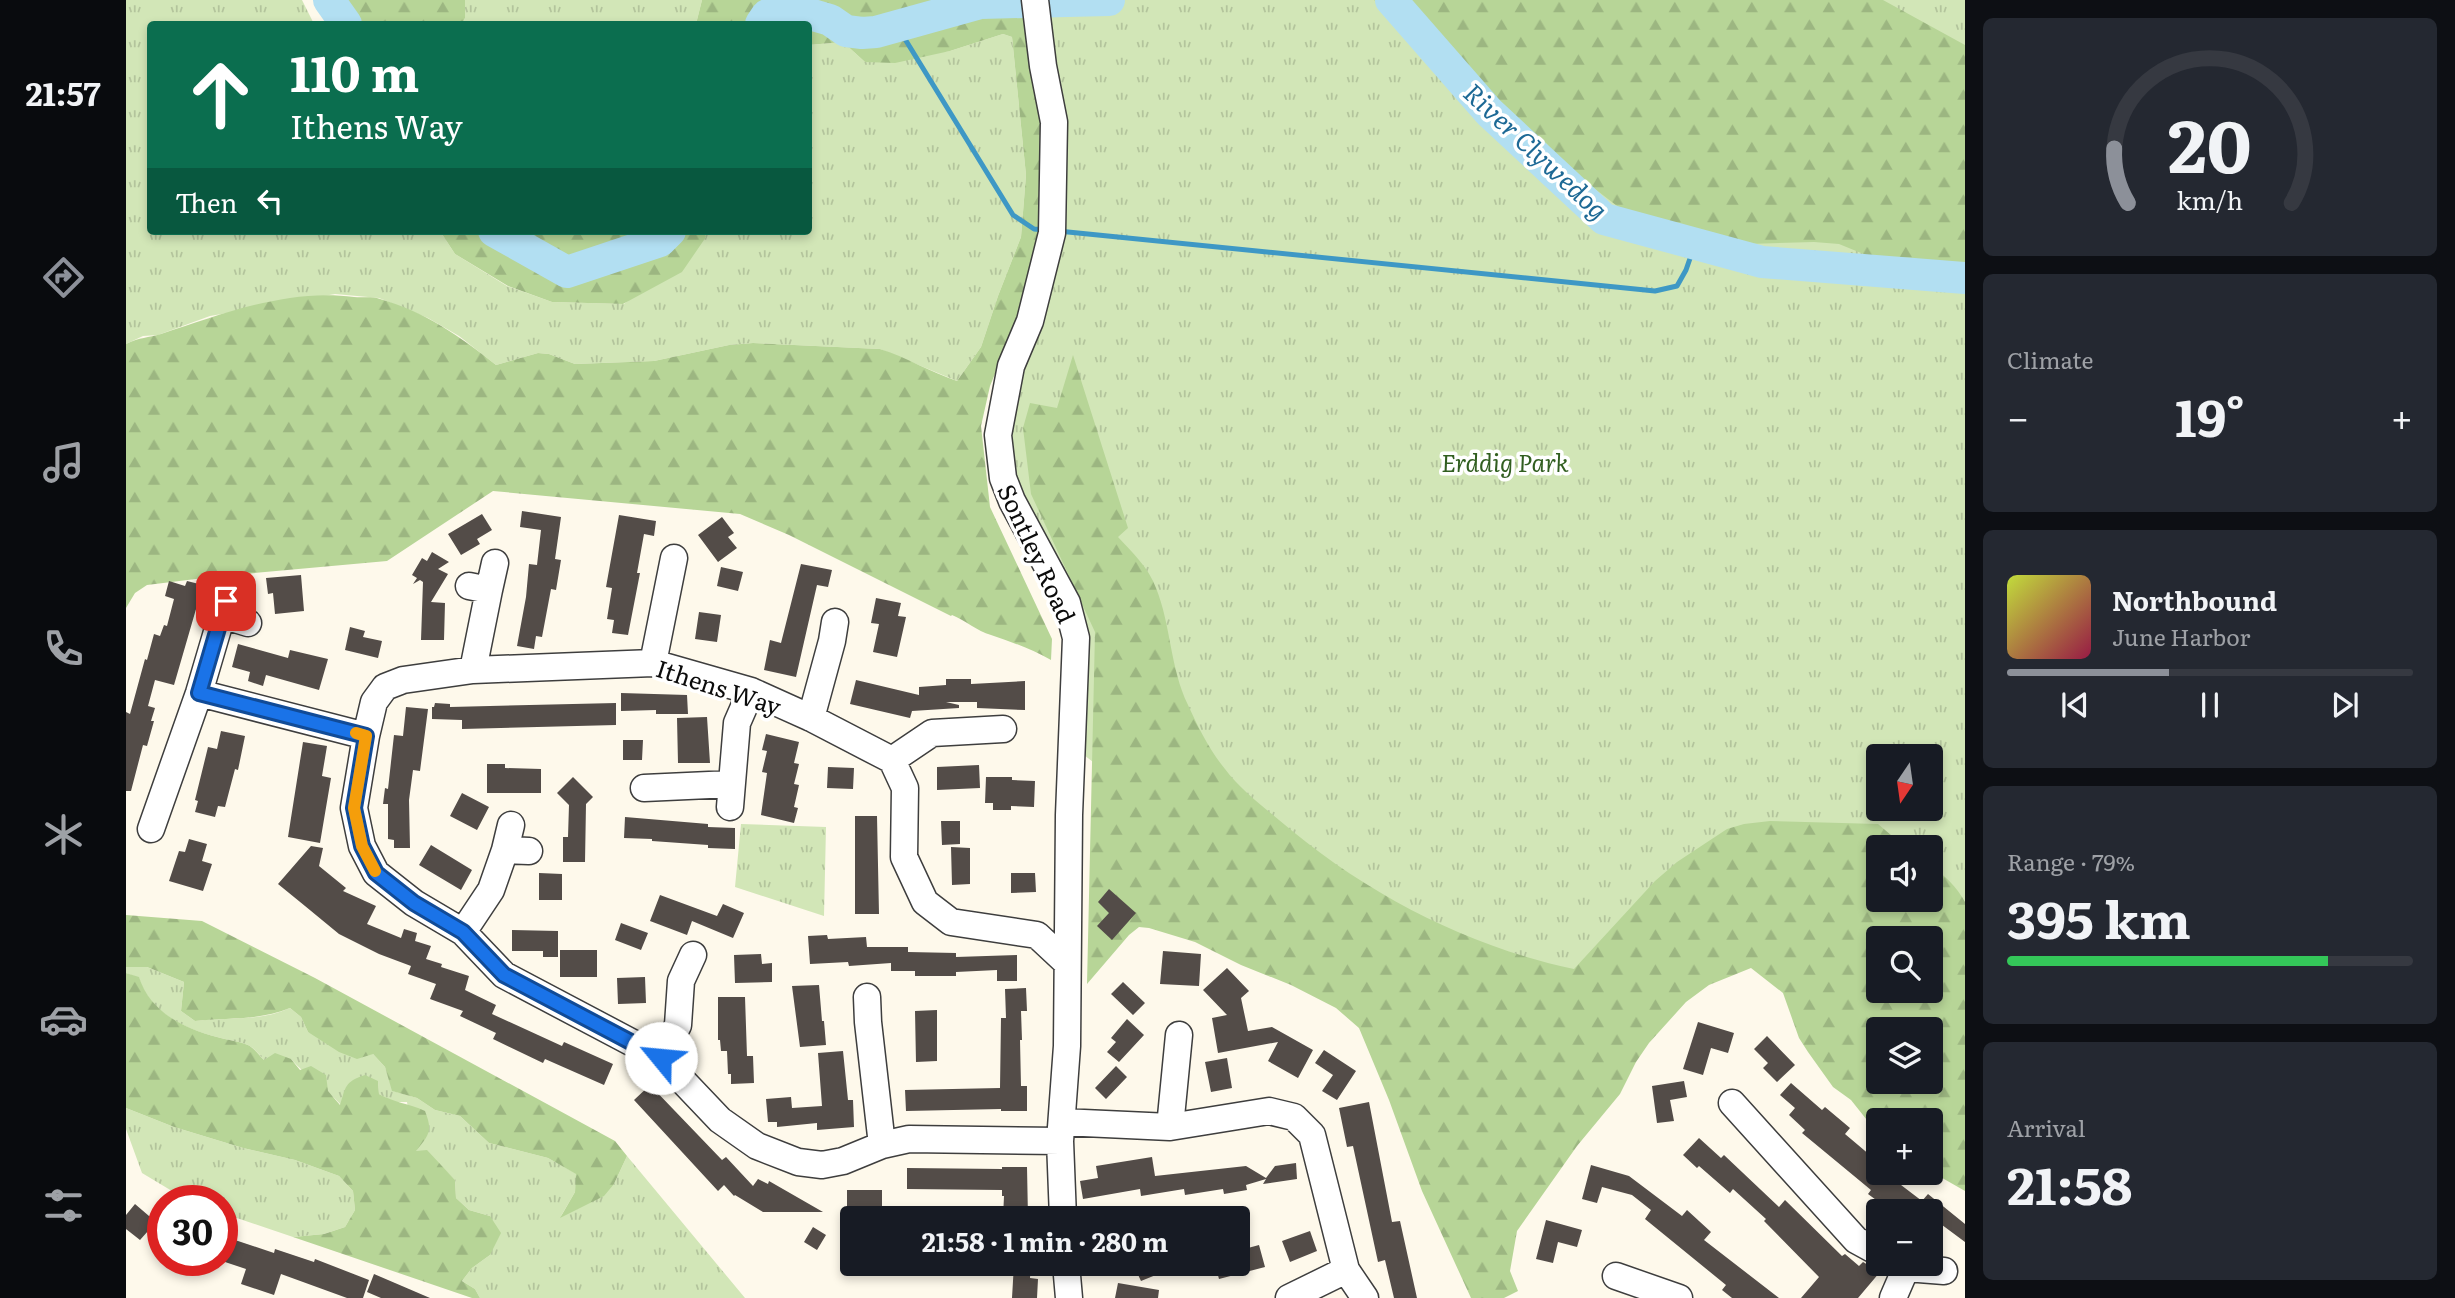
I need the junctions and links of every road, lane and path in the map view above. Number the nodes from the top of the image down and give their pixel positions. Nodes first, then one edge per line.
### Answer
1 (1036, 11) edge
2 (674, 558) dead end
3 (495, 563) dead end
4 (230, 586) dead end
5 (222, 615) junction
6 (248, 622) dead end
7 (835, 622) dead end
8 (653, 663) junction
9 (473, 670) junction
10 (751, 691) junction
11 (199, 693) junction
12 (811, 718) junction
13 (1003, 729) dead end
14 (366, 736) junction
15 (892, 760) junction
16 (644, 788) dead end
17 (151, 829) dead end
18 (515, 842) dead end
19 (463, 932) junction
20 (693, 955) dead end
21 (1067, 963) junction
22 (861, 1014) dead end
23 (1179, 1035) dead end
24 (661, 1058) junction
25 (1732, 1103) dead end
26 (1170, 1127) junction
27 (1061, 1132) junction
28 (882, 1145) junction
29 (1063, 1206) edge
30 (1866, 1245) edge
31 (1346, 1270) junction
32 (1067, 1276) edge
33 (1616, 1276) dead end
34 (1899, 1276) edge
35 (1069, 1298) edge
36 (1289, 1298) edge
37 (1366, 1298) edge
38 (1679, 1298) edge
39 (1893, 1298) edge

1 - 21 street, Sontley Road
2 - 8 street
3 - 9 street
4 - 5 street
5 - 6 street
5 - 11 street
7 - 12 street
8 - 9 street, Ithens Way
8 - 10 street, Ithens Way
9 - 14 street, Ithens Way
10 - 12 street, Ithens Way
10 - 16 street
11 - 14 street
11 - 17 street
12 - 15 street, Ithens Way
13 - 15 street
14 - 19 street, Ithens Way
15 - 21 street
18 - 19 street
19 - 24 street, Ithens Way
20 - 24 street
21 - 27 street, Sontley Road
22 - 28 street
23 - 26 street
24 - 28 street, Ithens Way
25 - 30 street
26 - 27 street, Ithens Way
26 - 31 street, Ithens Way
27 - 28 street, Ithens Way
27 - 29 street, Sontley Road
31 - 36 street
31 - 37 street
32 - 35 street
33 - 38 street
34 - 39 street

